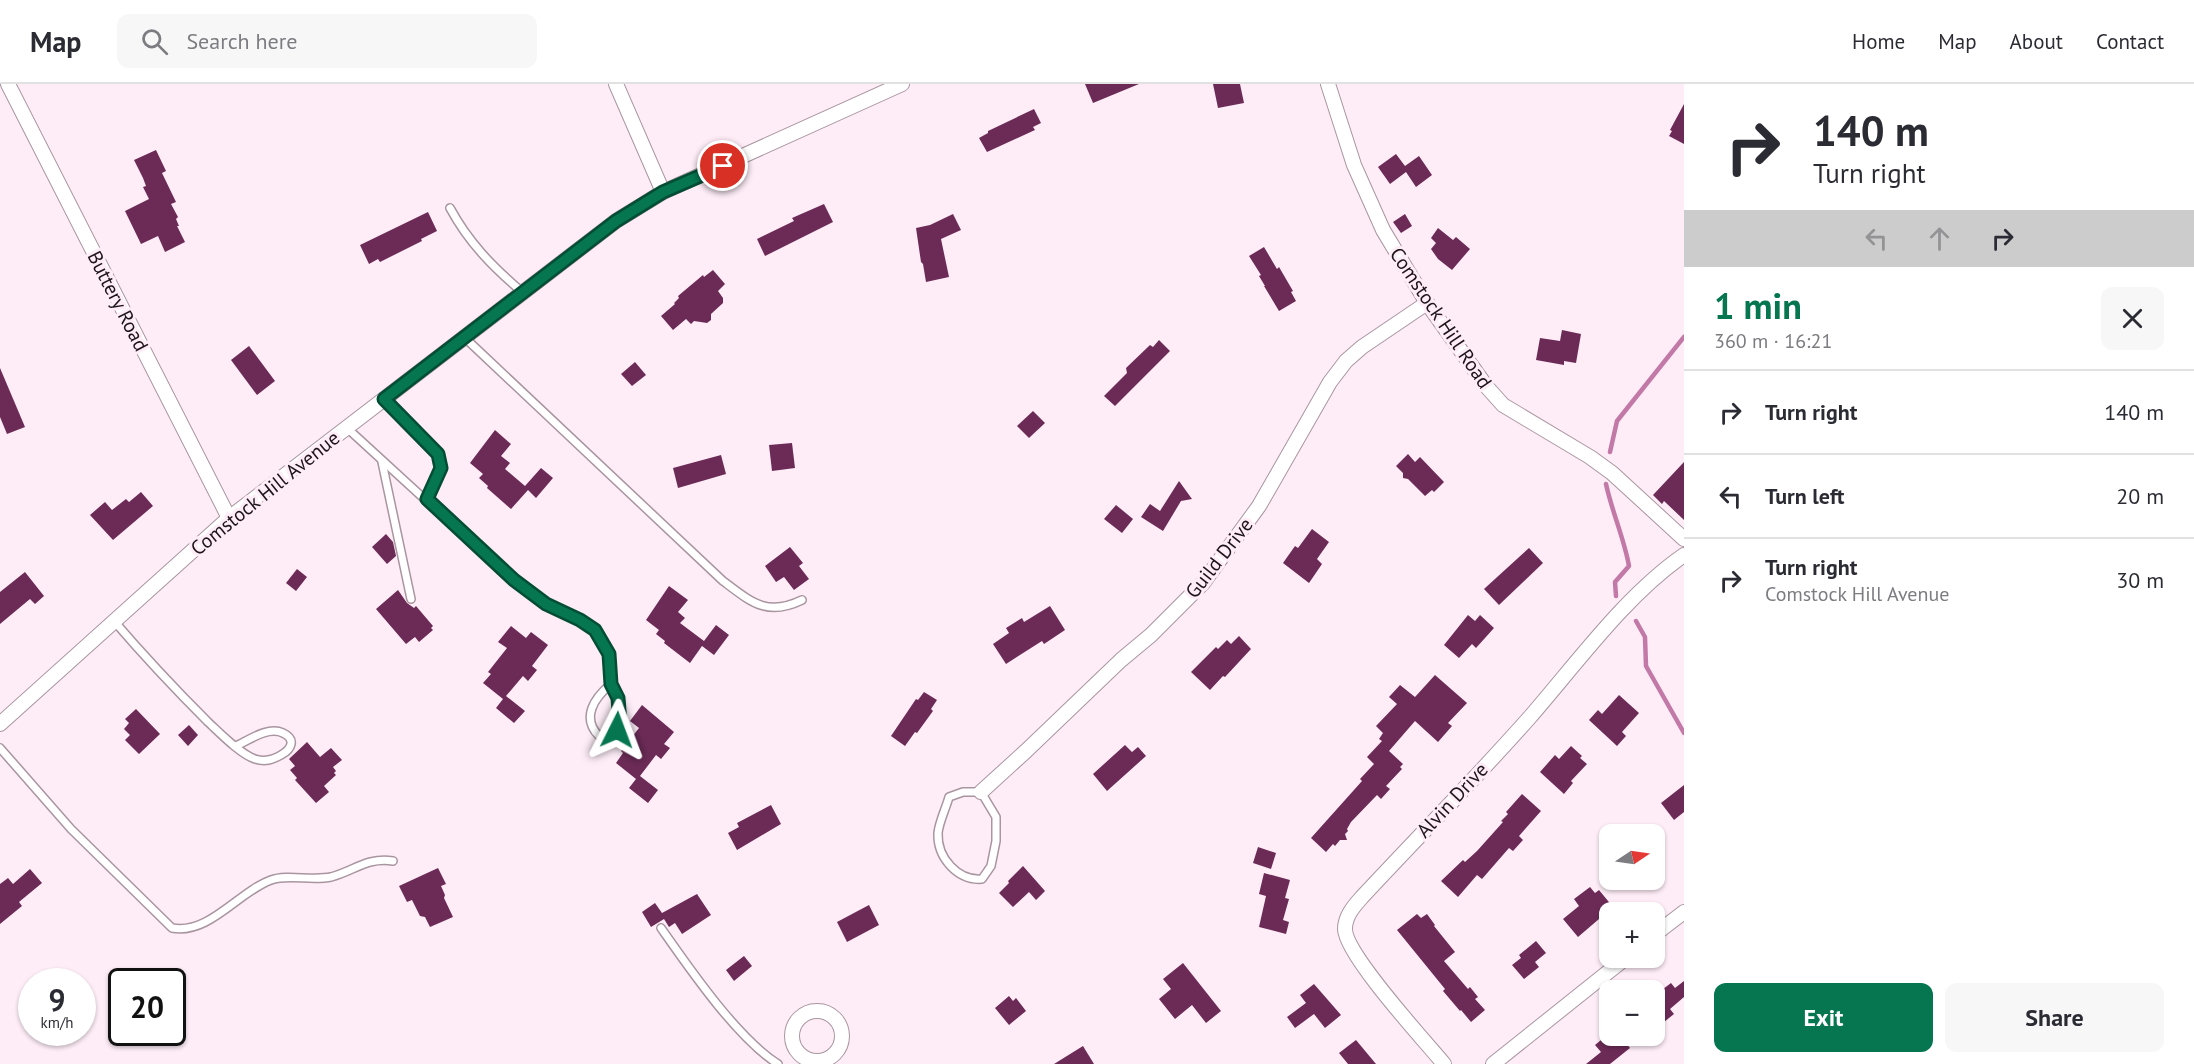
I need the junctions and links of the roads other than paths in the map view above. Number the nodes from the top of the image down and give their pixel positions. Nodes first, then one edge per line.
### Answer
1 (8, 84) edge
2 (616, 84) edge
3 (902, 84) edge
4 (1328, 84) edge
5 (663, 192) junction
6 (450, 208) dead end
7 (522, 292) junction
8 (1427, 303) junction
9 (464, 337) junction
10 (384, 399) junction
11 (347, 428) junction
12 (382, 462) junction
13 (427, 499) junction
14 (229, 518) junction
15 (1684, 539) edge
16 (1684, 555) edge
17 (411, 599) dead end
18 (802, 600) dead end
19 (114, 621) junction
20 (611, 684) junction
21 (0, 724) edge
22 (236, 746) junction
23 (0, 748) edge
24 (981, 792) junction
25 (393, 861) dead end
26 (1684, 912) edge
27 (1665, 927) edge
28 (661, 928) dead end
29 (1613, 968) edge
30 (778, 1064) edge
31 (1444, 1064) edge
32 (1493, 1064) edge

1 - 14 street, Buttery Road
2 - 5 street
3 - 5 street
4 - 8 street, Comstock Hill Road
5 - 7 street, Comstock Hill Avenue
6 - 7 lane
7 - 9 street, Comstock Hill Avenue
8 - 15 street, Comstock Hill Road
8 - 24 street, Guild Drive
9 - 10 street, Comstock Hill Avenue
9 - 18 lane
10 - 11 street, Comstock Hill Avenue
10 - 13 lane
11 - 12 lane
11 - 14 street, Comstock Hill Avenue
12 - 13 lane
12 - 17 lane
13 - 20 lane
14 - 19 street, Comstock Hill Avenue
16 - 31 street, Alvin Drive
19 - 21 street, Comstock Hill Avenue
19 - 22 lane
20 - 20 lane
22 - 22 lane
23 - 25 lane
24 - 24 lane
26 - 27 street
28 - 30 lane
29 - 32 street

